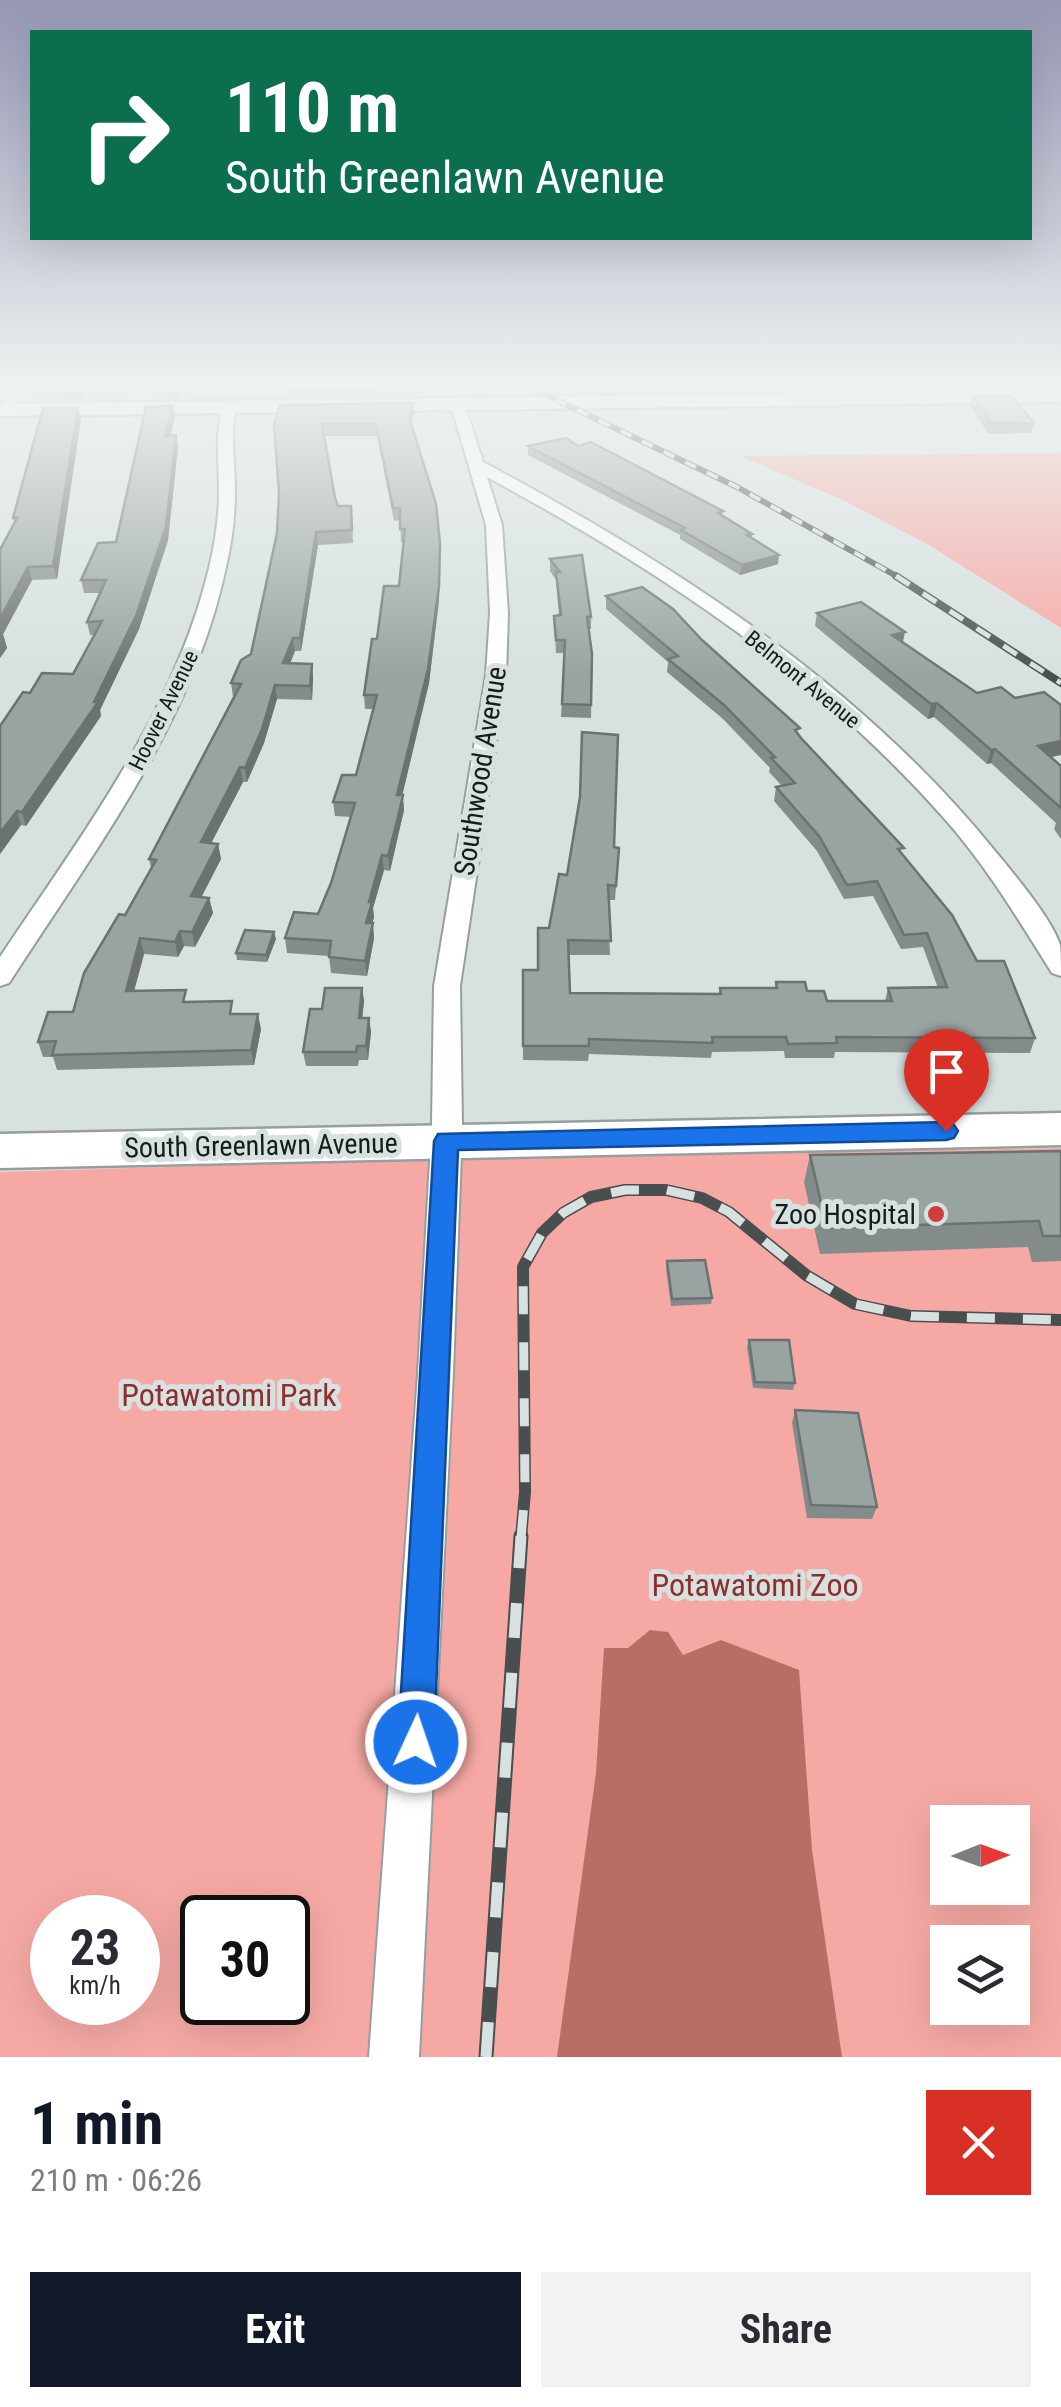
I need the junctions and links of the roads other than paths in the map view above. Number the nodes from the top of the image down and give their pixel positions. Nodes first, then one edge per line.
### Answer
1 (226, 485) edge
2 (483, 485) edge
3 (516, 485) edge
4 (1061, 967) edge
5 (0, 977) edge
6 (1061, 1129) edge
7 (446, 1141) junction
8 (0, 1151) edge
9 (394, 2057) edge

1 - 5 street, Hoover Avenue
2 - 7 street, Southwood Avenue
3 - 4 street, Belmont Avenue
6 - 7 street, South Greenlawn Avenue
7 - 8 street, South Greenlawn Avenue
7 - 9 street, Southwood Avenue

